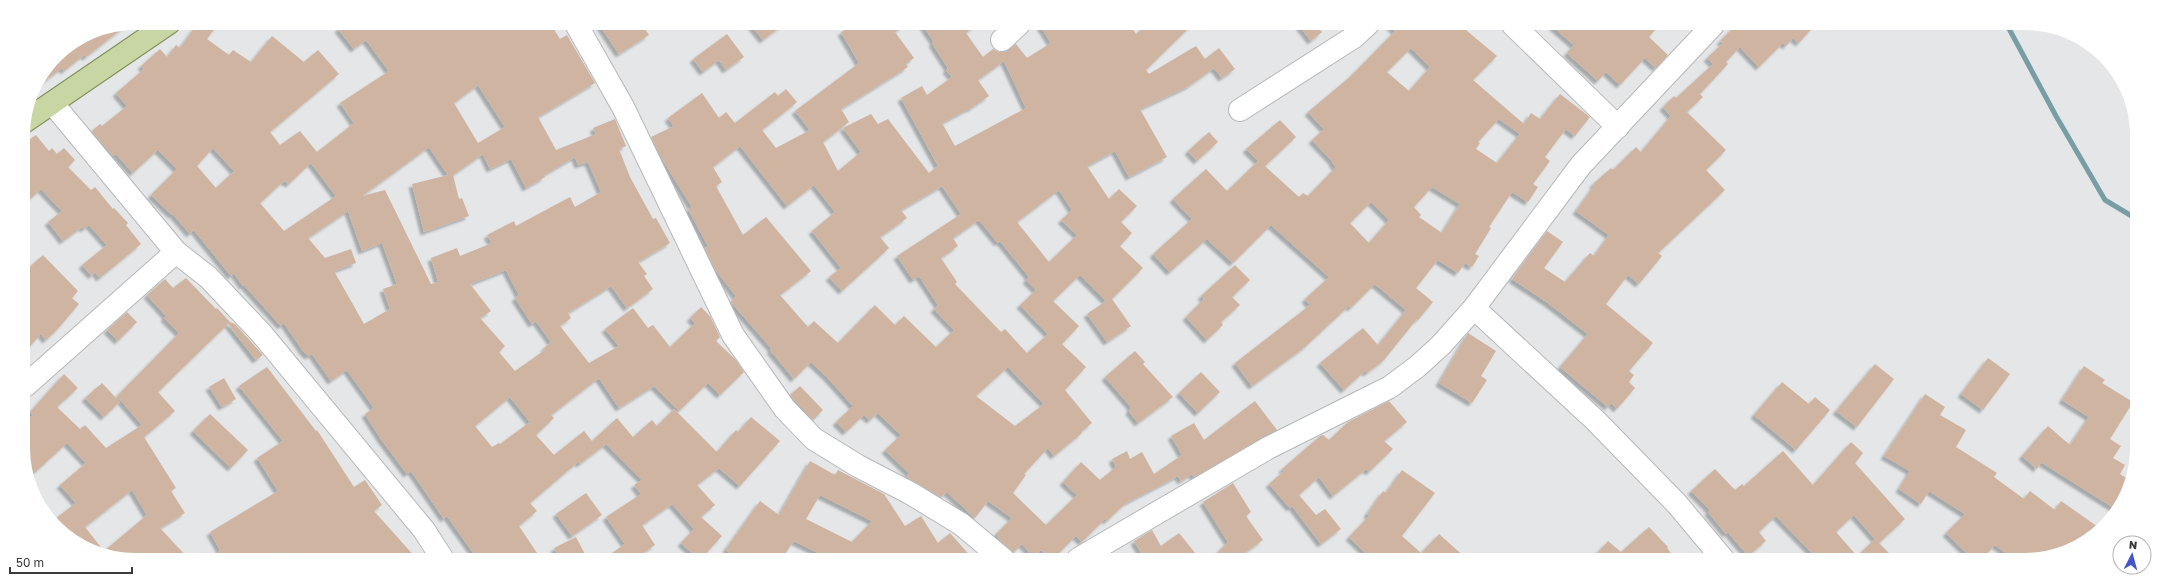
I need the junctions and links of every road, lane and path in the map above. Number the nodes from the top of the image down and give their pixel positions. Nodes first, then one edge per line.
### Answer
1 (159, 30) edge
2 (579, 30) edge
3 (1013, 30) edge
4 (1362, 30) edge
5 (1518, 30) edge
6 (1708, 30) edge
7 (1002, 40) dead end
8 (53, 104) junction
9 (1240, 110) dead end
10 (32, 117) edge
11 (1618, 127) junction
12 (176, 252) junction
13 (1474, 308) junction
14 (30, 382) edge
15 (439, 553) edge
16 (996, 553) edge
17 (1088, 553) edge
18 (1717, 553) edge

1 - 8 main road
2 - 16 street
3 - 7 street
4 - 9 street
5 - 11 street
6 - 11 street
8 - 10 main road
8 - 12 street
11 - 13 street
12 - 14 street
12 - 15 street
13 - 17 street
13 - 18 street

